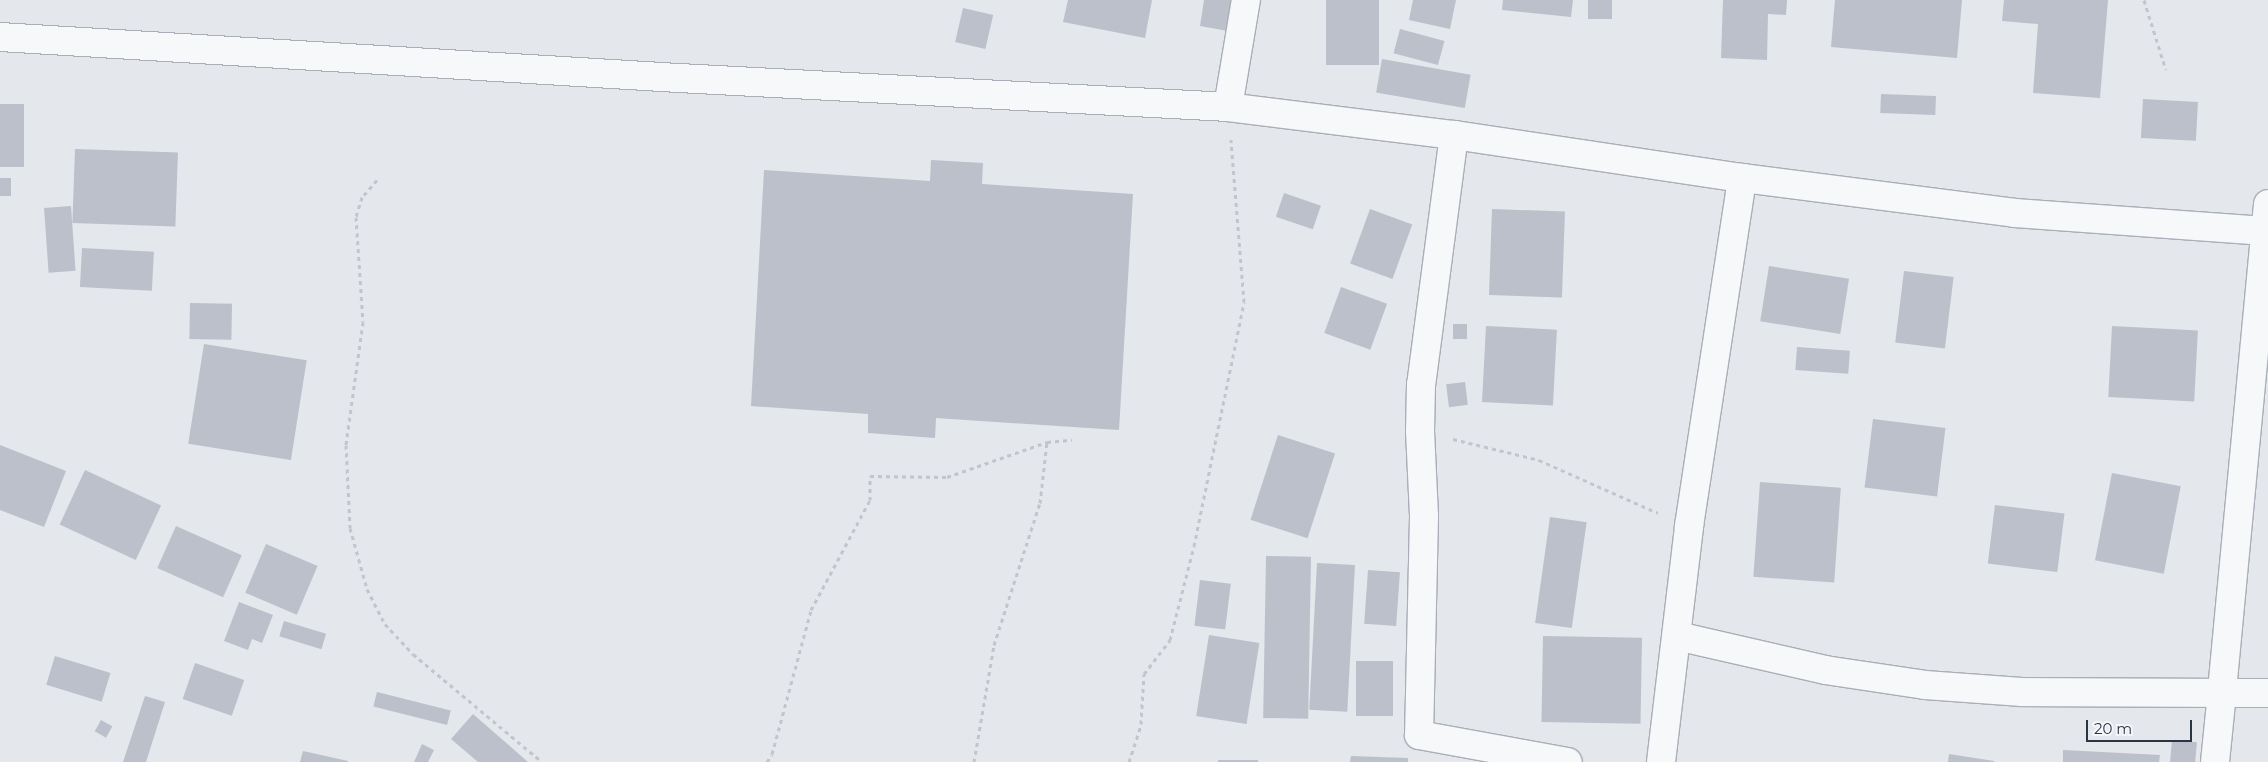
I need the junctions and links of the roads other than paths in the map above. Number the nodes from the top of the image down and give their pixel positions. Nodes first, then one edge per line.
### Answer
1 (1246, 0) edge
2 (0, 37) edge
3 (1228, 107) junction
4 (1454, 135) junction
5 (1742, 178) junction
6 (2268, 222) edge
7 (1677, 636) junction
8 (2222, 693) junction
9 (2268, 693) edge
10 (1568, 762) edge
11 (1661, 762) edge
12 (2215, 762) edge

1 - 3 street
2 - 3 street
3 - 4 street
4 - 5 street
4 - 10 street
5 - 6 street
5 - 7 street
6 - 8 street
7 - 8 street
7 - 11 street
8 - 9 street
8 - 12 street

